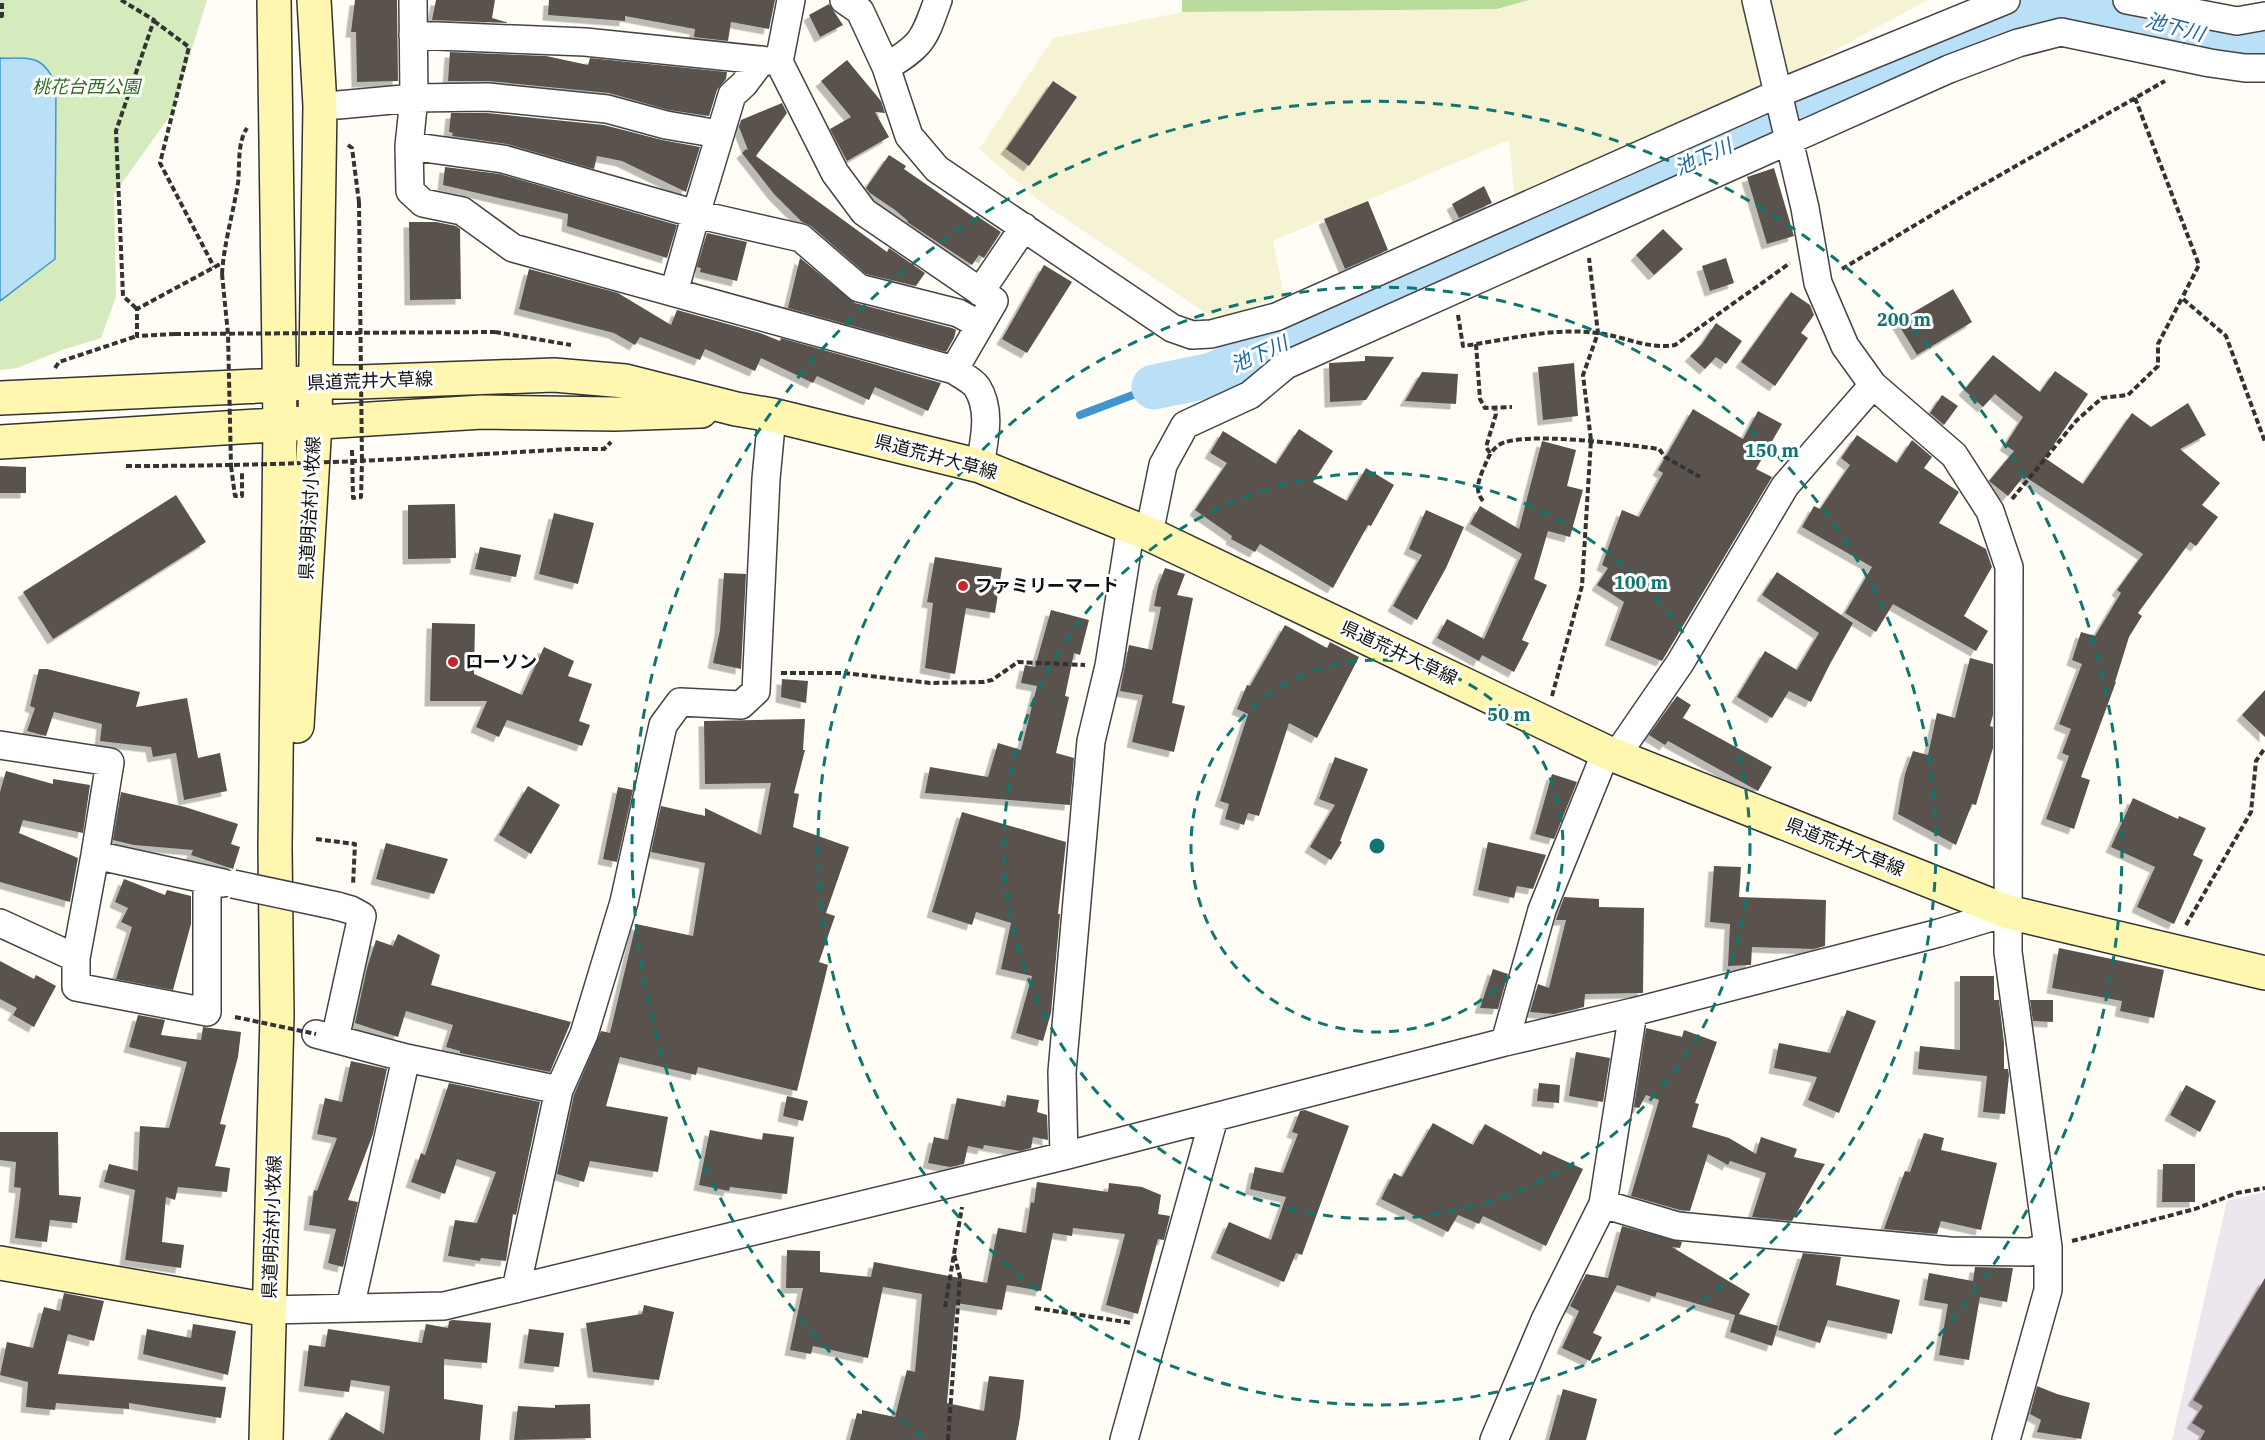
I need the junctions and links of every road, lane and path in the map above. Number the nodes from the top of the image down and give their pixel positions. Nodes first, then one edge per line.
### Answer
1 (2, 0) edge
2 (121, 0) edge
3 (274, 0) edge
4 (314, 0) edge
5 (413, 0) edge
6 (791, 0) edge
7 (844, 0) edge
8 (938, 0) edge
9 (1756, 0) edge
10 (2006, 0) edge
11 (2127, 0) edge
12 (0, 16) edge
13 (2265, 16) edge
14 (154, 20) junction
15 (413, 35) junction
16 (770, 61) junction
17 (2200, 61) junction
18 (886, 67) junction
19 (2265, 68) edge
20 (1777, 94) junction
21 (414, 98) junction
22 (2135, 98) junction
23 (338, 105) dead end
24 (248, 126) dead end
25 (719, 134) junction
26 (1790, 141) junction
27 (345, 143) dead end
28 (409, 146) junction
29 (696, 214) junction
30 (1024, 227) junction
31 (1586, 230) junction
32 (223, 262) junction
33 (214, 267) junction
34 (1816, 270) junction
35 (1455, 289) junction
36 (674, 292) junction
37 (980, 292) junction
38 (2182, 298) junction
39 (137, 309) junction
40 (980, 325) junction
41 (360, 332) junction
42 (1598, 333) junction
43 (228, 334) junction
44 (136, 336) junction
45 (1476, 344) junction
46 (573, 345) dead end
47 (954, 370) junction
48 (52, 373) dead end
49 (314, 382) junction
50 (280, 385) junction
51 (1873, 385) junction
52 (0, 398) edge
53 (1512, 406) dead end
54 (1495, 407) junction
55 (736, 410) junction
56 (772, 415) junction
57 (315, 423) junction
58 (280, 425) junction
59 (617, 436) dead end
60 (1591, 440) junction
61 (0, 442) edge
62 (2265, 442) edge
63 (352, 450) dead end
64 (1490, 453) junction
65 (362, 462) junction
66 (126, 466) dead end
67 (231, 466) junction
68 (980, 466) junction
69 (242, 471) dead end
70 (1700, 477) dead end
71 (1483, 501) dead end
72 (1990, 511) junction
73 (1140, 530) junction
74 (1108, 666) junction
75 (756, 673) junction
76 (1542, 721) junction
77 (0, 745) edge
78 (2265, 748) edge
79 (1611, 754) junction
80 (316, 839) dead end
81 (96, 855) junction
82 (220, 882) junction
83 (344, 908) junction
84 (2008, 912) junction
85 (0, 923) edge
86 (2176, 952) junction
87 (76, 958) junction
88 (2265, 973) edge
89 (1633, 1012) junction
90 (277, 1015) junction
91 (235, 1017) dead end
92 (325, 1037) junction
93 (1505, 1042) junction
94 (406, 1058) junction
95 (559, 1090) junction
96 (1214, 1118) junction
97 (1064, 1156) junction
98 (967, 1179) junction
99 (2265, 1188) edge
100 (1604, 1204) junction
101 (2048, 1247) junction
102 (954, 1254) junction
103 (0, 1263) edge
104 (516, 1289) junction
105 (945, 1307) dead end
106 (350, 1308) junction
107 (1035, 1308) dead end
108 (269, 1310) junction
109 (1156, 1327) junction
110 (266, 1440) edge
111 (948, 1440) edge
112 (1124, 1440) edge
113 (1494, 1440) edge
114 (2006, 1440) edge

1 - 12 path
2 - 14 path
3 - 50 main road, 県道明治村小牧線
4 - 49 main road, 県道明治村小牧線
5 - 15 street
6 - 16 street
7 - 18 street
8 - 18 street
9 - 20 street
10 - 20 street
11 - 13 street
14 - 33 path
14 - 39 path
15 - 16 street
15 - 21 street
16 - 25 street
16 - 37 street
17 - 19 street
17 - 22 path
17 - 26 street
18 - 30 street
20 - 26 street
20 - 30 street
21 - 23 street
21 - 25 street
21 - 28 street
22 - 34 path
22 - 38 path
24 - 32 path
25 - 29 street
26 - 31 street
26 - 34 street
27 - 41 path, bridge
28 - 29 street
28 - 36 street
29 - 36 street
29 - 40 street
30 - 37 street
31 - 35 street
31 - 42 path
32 - 33 path
32 - 43 path, bridge
33 - 39 path
34 - 42 path
34 - 51 street
35 - 45 path
35 - 73 street
36 - 47 street
37 - 40 street
38 - 62 path
38 - 72 path
39 - 44 path
40 - 47 street
41 - 43 path, bridge
41 - 46 path, bridge
41 - 65 path, bridge
42 - 45 path
42 - 60 path
43 - 44 path, bridge
43 - 67 path, bridge
44 - 48 path
45 - 54 path
47 - 68 street
49 - 50 main road, 県道荒井大草線
49 - 55 main road, 県道荒井大草線
49 - 57 main road, 県道明治村小牧線
50 - 52 main road, 県道荒井大草線
50 - 58 main road, 県道明治村小牧線
51 - 72 street
51 - 79 street
53 - 54 path
54 - 64 path
55 - 56 main road, 県道荒井大草線
55 - 57 main road, 県道荒井大草線
56 - 68 main road, 県道荒井大草線
56 - 75 street
57 - 58 main road, 県道荒井大草線
57 - 90 main road, 県道明治村小牧線
58 - 61 main road, 県道荒井大草線
58 - 90 main road, 県道明治村小牧線
59 - 65 path, bridge
60 - 64 path
60 - 70 path
60 - 76 path
63 - 65 path
64 - 71 path
65 - 67 path, bridge
66 - 67 path, bridge
67 - 69 path
68 - 73 main road, 県道荒井大草線
72 - 84 street
73 - 74 street
73 - 76 main road, 県道荒井大草線
74 - 75 path
74 - 97 street
75 - 95 street
76 - 79 main road, 県道荒井大草線
77 - 81 street
78 - 86 path
79 - 84 main road, 県道荒井大草線
79 - 93 street
80 - 83 path
81 - 82 street
81 - 87 street
82 - 83 street, bridge
82 - 87 street
83 - 92 street
84 - 86 main road, 県道荒井大草線
84 - 89 street
84 - 101 street
85 - 87 street
86 - 88 main road, 県道荒井大草線
89 - 93 street
89 - 100 street
90 - 108 main road, 県道明治村小牧線
91 - 92 path, bridge
92 - 94 street
93 - 96 street
94 - 95 street
94 - 106 street
95 - 104 street
96 - 97 street
96 - 109 street
97 - 98 street
98 - 102 path
98 - 104 street
99 - 101 path
100 - 101 street
100 - 113 street
101 - 114 street
102 - 105 path
102 - 111 path
103 - 108 main road
104 - 106 street
106 - 108 street
107 - 109 path
108 - 110 main road, 県道明治村小牧線
109 - 112 street

